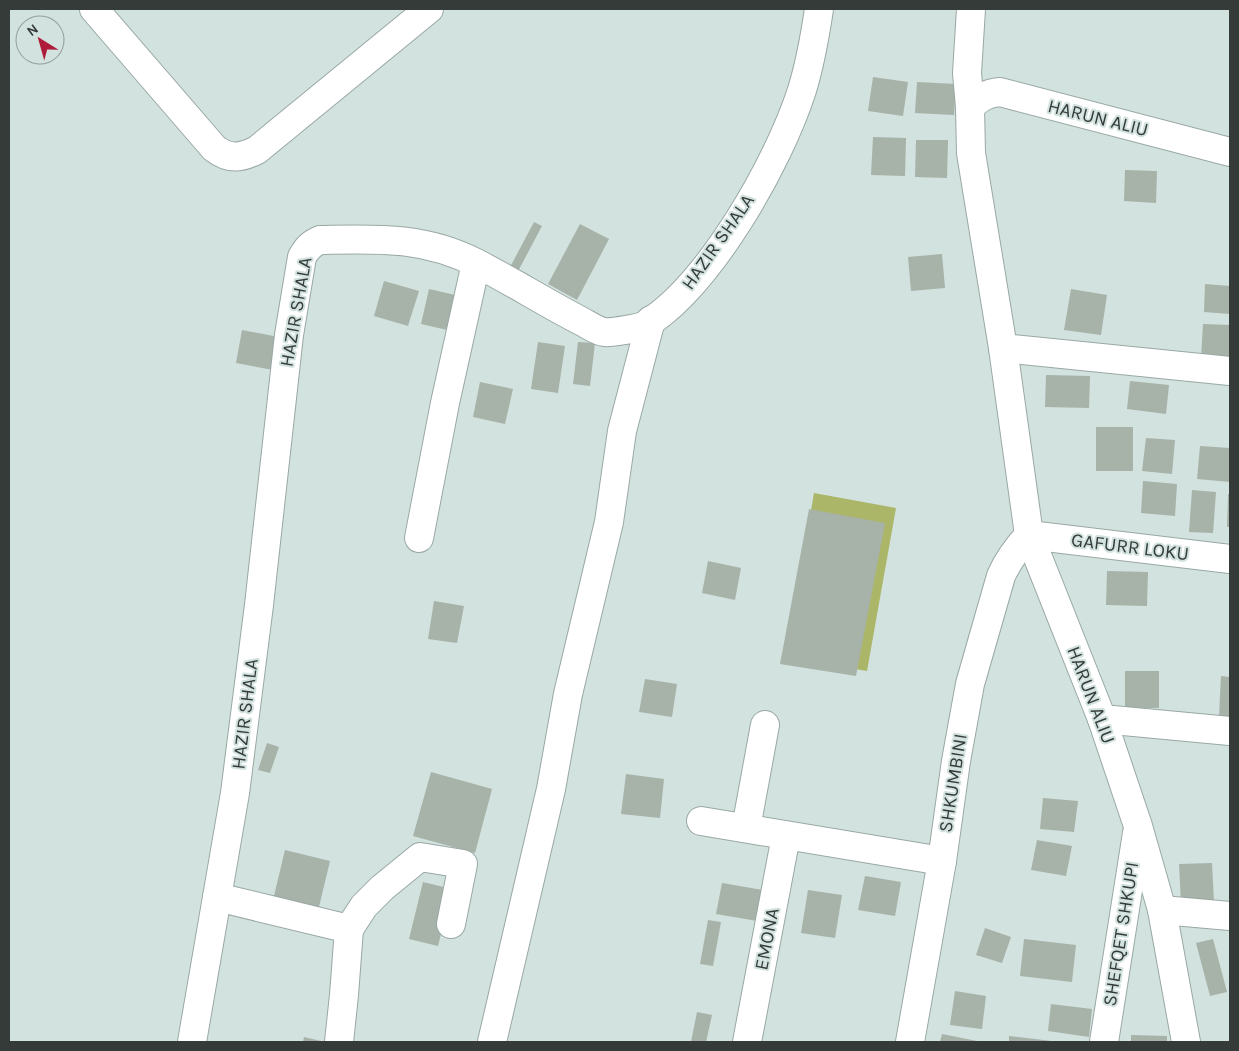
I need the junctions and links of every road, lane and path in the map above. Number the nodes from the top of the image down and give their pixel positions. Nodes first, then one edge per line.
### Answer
1 (94, 9) edge
2 (429, 9) edge
3 (819, 9) edge
4 (970, 9) edge
5 (970, 107) junction
6 (1230, 152) edge
7 (476, 263) junction
8 (652, 320) junction
9 (1003, 348) junction
10 (1230, 371) edge
11 (1029, 535) junction
12 (419, 538) dead end
13 (1230, 559) edge
14 (1102, 719) junction
15 (764, 725) dead end
16 (1230, 731) edge
17 (701, 820) dead end
18 (1138, 826) junction
19 (746, 828) junction
20 (786, 836) junction
21 (942, 861) junction
22 (217, 897) junction
23 (1162, 910) junction
24 (1230, 916) edge
25 (451, 924) dead end
26 (349, 930) junction
27 (192, 1042) edge
28 (338, 1042) edge
29 (492, 1042) edge
30 (747, 1042) edge
31 (910, 1042) edge
32 (1104, 1042) edge
33 (1186, 1042) edge

1 - 2 street
3 - 8 street, HAZIR SHALA
4 - 5 street, HARUN ALIU
5 - 6 street, HARUN ALIU
5 - 9 street, HARUN ALIU
7 - 8 street, HAZIR SHALA
7 - 12 street
7 - 22 street, HAZIR SHALA
8 - 29 street
9 - 10 street
9 - 11 street, HARUN ALIU
11 - 13 street, GAFURR LOKU
11 - 14 street, HARUN ALIU
11 - 21 street, SHKUMBINI
14 - 16 street
14 - 18 street, HARUN ALIU
15 - 19 street
17 - 19 street
18 - 23 street, HARUN ALIU
18 - 32 street, SHEFQET SHKUPI
19 - 20 street
20 - 21 street
20 - 30 street, EMONA
21 - 31 street, SHKUMBINI
22 - 26 street
22 - 27 street, HAZIR SHALA
23 - 24 street
23 - 33 street, HARUN ALIU
25 - 26 street
26 - 28 street

